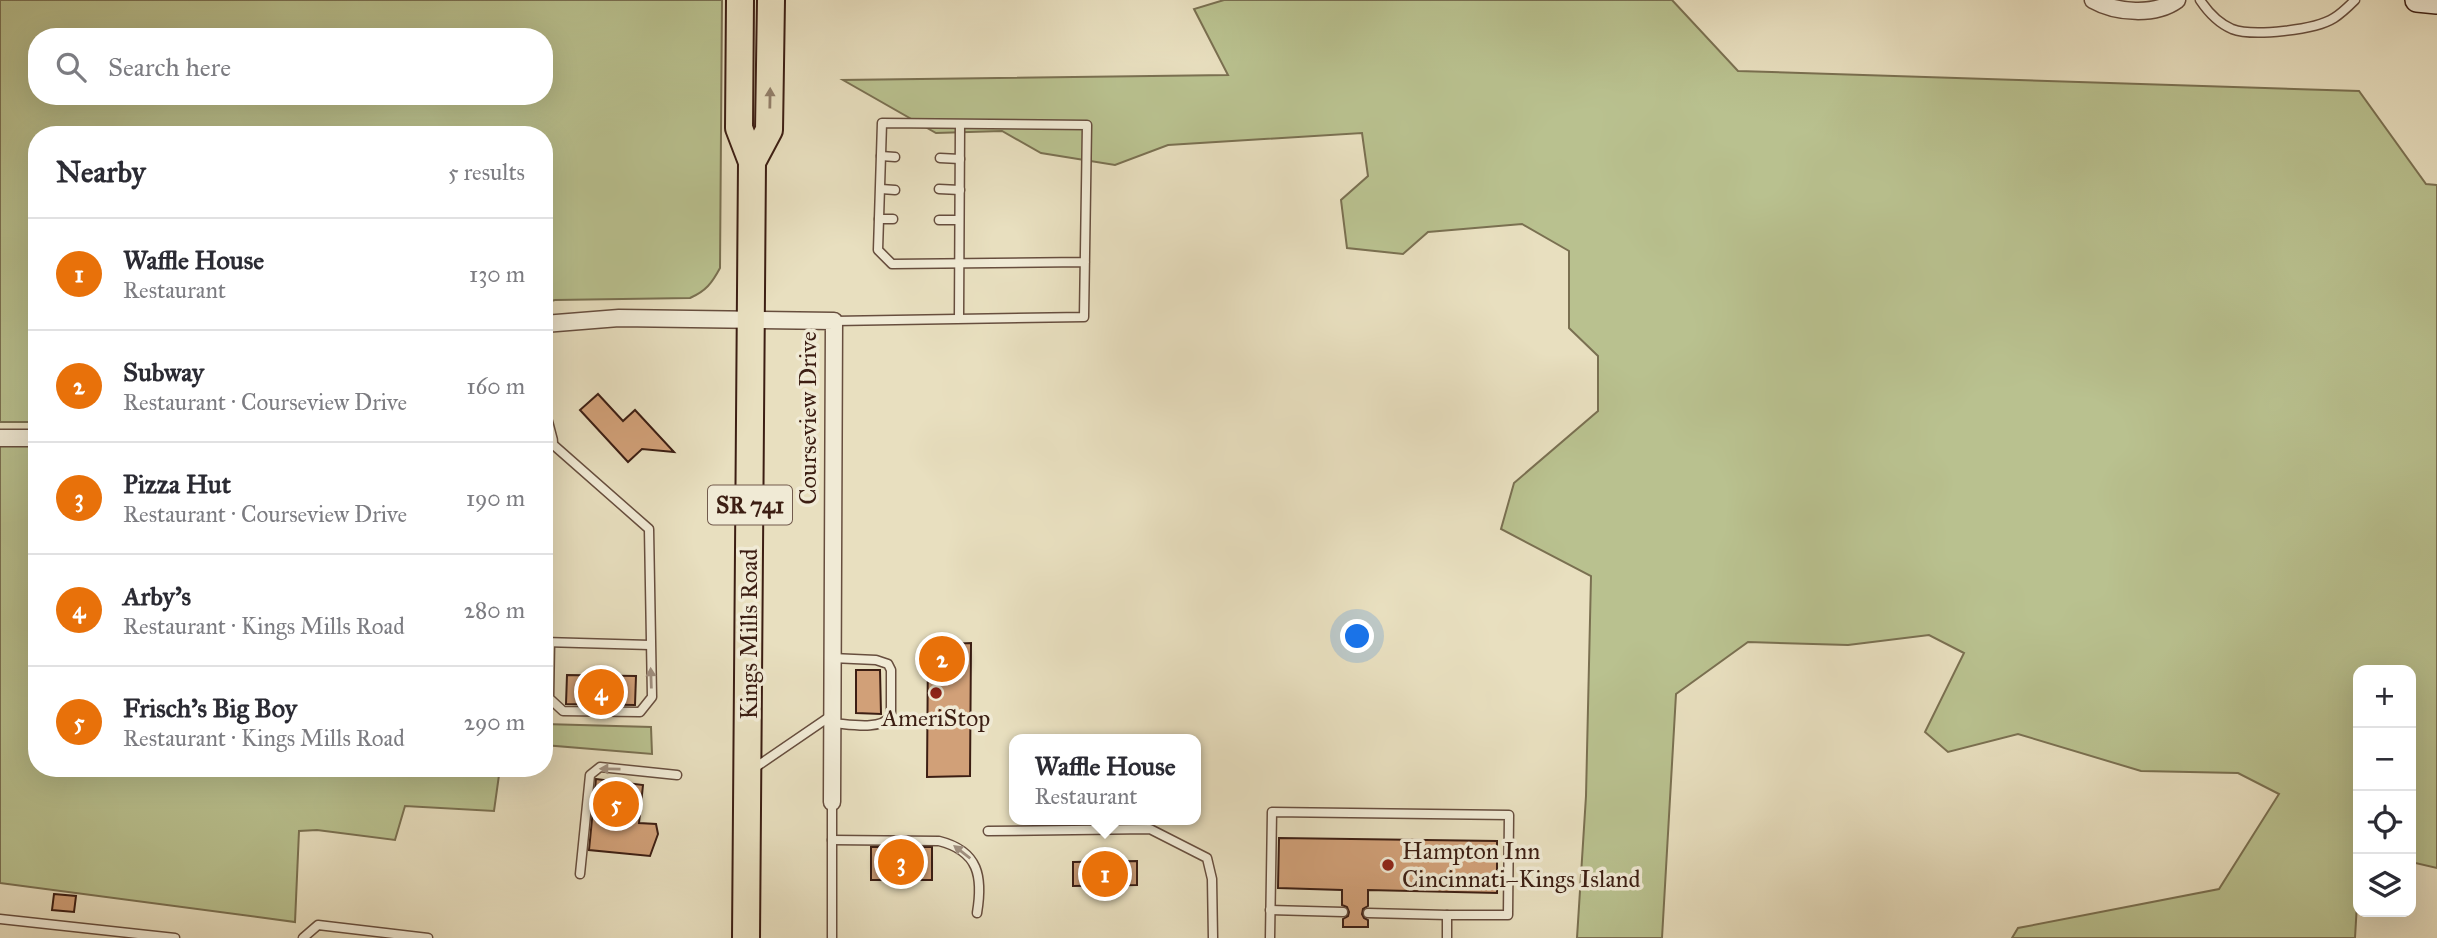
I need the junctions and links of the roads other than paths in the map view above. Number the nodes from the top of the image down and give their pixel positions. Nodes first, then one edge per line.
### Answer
1 (740, 0) edge
2 (771, 0) edge
3 (2093, 0) edge
4 (2177, 0) edge
5 (2200, 0) edge
6 (2355, 0) edge
7 (2417, 0) edge
8 (2437, 2) edge
9 (960, 125) junction
10 (881, 156) junction
11 (895, 157) dead end
12 (940, 158) dead end
13 (960, 159) junction
14 (752, 162) junction
15 (881, 189) junction
16 (895, 190) dead end
17 (939, 190) dead end
18 (960, 190) junction
19 (879, 219) junction
20 (893, 219) dead end
21 (939, 220) dead end
22 (959, 220) junction
23 (1085, 262) junction
24 (958, 263) junction
25 (959, 318) junction
26 (751, 320) junction
27 (834, 321) junction
28 (553, 323) edge
29 (0, 438) edge
30 (28, 438) edge
31 (553, 448) edge
32 (553, 642) edge
33 (650, 645) junction
34 (832, 658) junction
35 (553, 702) edge
36 (832, 719) junction
37 (747, 772) junction
38 (677, 775) dead end
39 (832, 802) joint
40 (988, 831) dead end
41 (832, 840) junction
42 (580, 874) dead end
43 (1270, 910) junction
44 (1343, 912) dead end
45 (977, 913) dead end
46 (1368, 913) dead end
47 (1447, 915) junction
48 (0, 919) edge
49 (351, 934) edge
50 (175, 938) edge
51 (303, 938) edge
52 (428, 938) edge
53 (746, 938) edge
54 (832, 938) edge
55 (1213, 938) edge
56 (1270, 938) edge
57 (1447, 938) edge

1 - 14 main road, Kings Mills Road / SR 741
14 -> 2 main road, Kings Mills Road / SR 741
3 - 4 street
5 - 6 lane
7 - 8 street
9 - 10 lane
9 - 13 lane
9 - 23 lane
10 - 11 lane
10 - 15 lane
12 - 13 lane
13 - 18 lane
14 - 26 main road, Kings Mills Road / SR 741
15 - 16 lane
15 - 19 lane
17 - 18 lane
18 - 22 lane
19 - 20 lane
19 - 24 lane
21 - 22 lane
22 - 24 lane
23 - 24 lane
23 - 25 lane
24 - 25 lane
25 - 27 lane
26 - 27 street, Courseview Drive
26 - 28 street, Courseview Drive
26 - 37 main road, Kings Mills Road / SR 741
27 - 34 street, Courseview Drive
29 - 30 street
31 - 33 lane
32 - 33 lane
35 -> 33 lane
34 - 36 street, Courseview Drive
34 - 36 lane
36 - 37 lane
36 - 39 street, Courseview Drive
37 - 53 main road, Kings Mills Road / SR 741
38 -> 42 lane
39 - 41 lane
40 - 55 lane
45 -> 41 lane
41 - 54 lane
43 - 44 lane
43 - 47 lane
43 - 56 lane
46 - 47 lane
47 - 57 lane
48 - 50 lane
49 - 51 lane
49 - 52 lane

